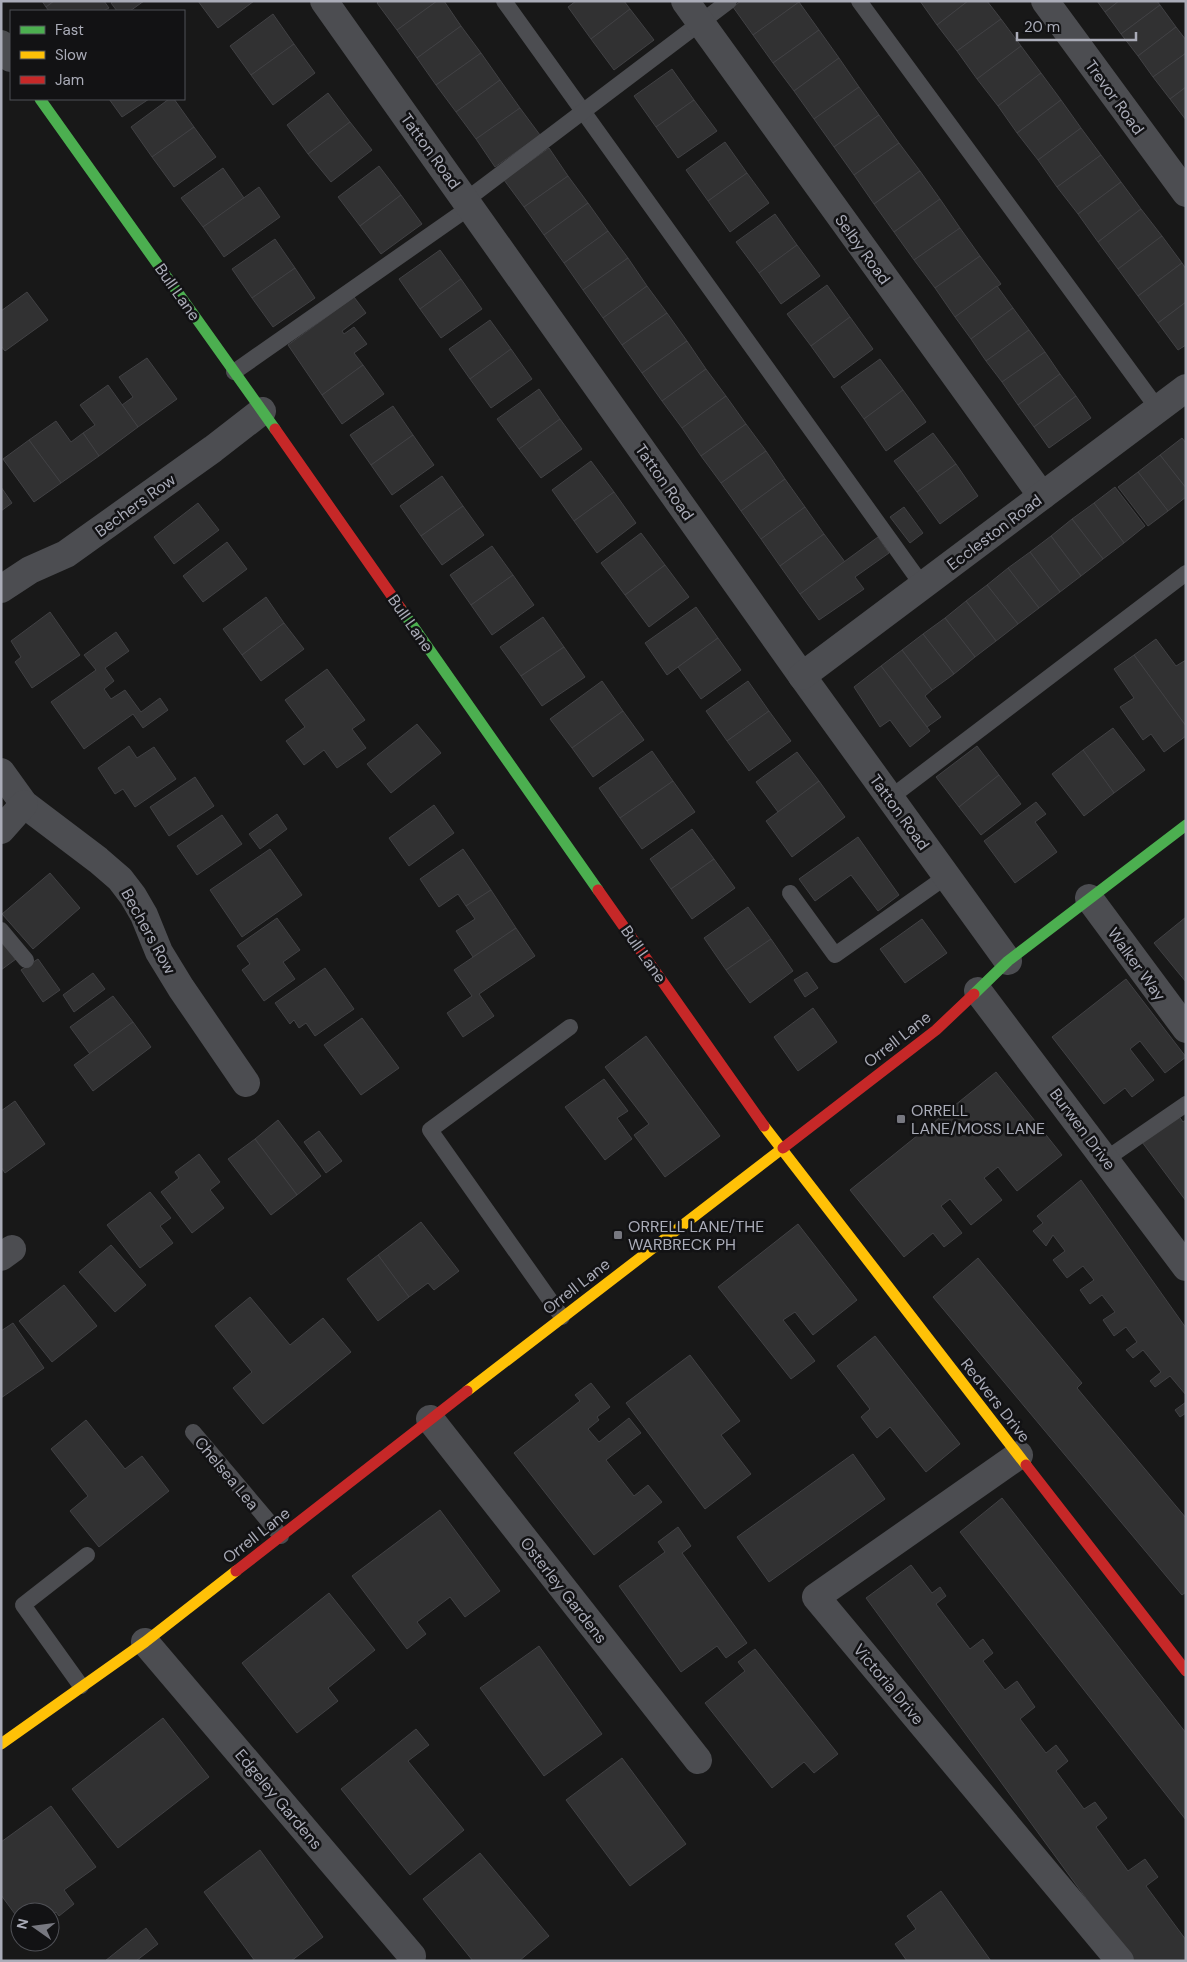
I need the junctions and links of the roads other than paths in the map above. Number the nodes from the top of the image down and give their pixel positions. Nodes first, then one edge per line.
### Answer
1 (324, 1) edge
2 (504, 1) edge
3 (729, 1) edge
4 (859, 1) edge
5 (1045, 1) edge
6 (692, 12) edge
7 (1, 44) edge
8 (10, 57) edge
9 (41, 100) edge
10 (583, 111) junction
11 (1186, 193) edge
12 (468, 204) junction
13 (234, 372) junction
14 (1186, 388) edge
15 (1158, 409) junction
16 (262, 410) junction
17 (1042, 496) junction
18 (1186, 573) edge
19 (924, 586) junction
20 (1, 589) edge
21 (802, 676) junction
22 (1, 772) edge
23 (890, 798) junction
24 (24, 804) junction
25 (1186, 825) edge
26 (1, 830) edge
27 (947, 876) junction
28 (790, 893) dead end
29 (1089, 898) junction
30 (1, 930) edge
31 (26, 960) dead end
32 (1008, 961) junction
33 (978, 991) junction
34 (570, 1027) dead end
35 (1186, 1029) edge
36 (246, 1083) dead end
37 (1186, 1104) edge
38 (780, 1149) junction
39 (1106, 1159) junction
40 (1186, 1267) edge
41 (562, 1317) junction
42 (430, 1419) junction
43 (193, 1432) dead end
44 (1019, 1455) junction
45 (281, 1536) junction
46 (87, 1555) dead end
47 (145, 1642) junction
48 (1186, 1671) edge
49 (81, 1686) junction
50 (1, 1744) edge
51 (698, 1760) dead end
52 (412, 1956) dead end
53 (1120, 1961) edge

1 - 12 street, Tatton Road
2 - 10 lane
3 - 6 lane
4 - 15 lane
5 - 11 street, Trevor Road
6 - 10 lane
6 - 17 street, Selby Road
7 - 8 street
9 - 13 street, Bull Lane
10 - 12 lane
10 - 19 lane
12 - 13 lane
12 - 21 street, Tatton Road
13 - 16 street, Bull Lane
14 - 15 street, Eccleston Road
15 - 17 street, Eccleston Road
16 - 20 street, Bechers Row
16 - 38 street, Bull Lane
17 - 19 street, Eccleston Road
18 - 23 lane
19 - 21 street, Eccleston Road
21 - 23 street, Tatton Road
22 - 24 street, Bechers Row
23 - 27 street, Tatton Road
24 - 26 street
24 - 36 street, Bechers Row
25 - 29 street, Orrell Lane
27 - 28 lane
27 - 32 street, Tatton Road
29 - 32 street, Orrell Lane
29 - 35 street, Walker Way
30 - 31 lane
32 - 33 street, Orrell Lane
33 - 38 street, Orrell Lane
33 - 39 street, Burwen Drive
34 - 41 lane
37 - 39 lane
38 - 41 street, Orrell Lane
38 - 44 street, Redvers Drive
39 - 40 street, Burwen Drive
41 - 42 street, Orrell Lane
42 - 45 street, Orrell Lane
42 - 51 street, Osterley Gardens
43 - 45 lane, Chelsea Lea
44 - 48 street, Redvers Drive
44 - 53 street, Victoria Drive
45 - 47 street, Orrell Lane
46 - 49 lane
47 - 49 street, Orrell Lane
47 - 52 street, Edgeley Gardens
49 - 50 street, Orrell Lane

